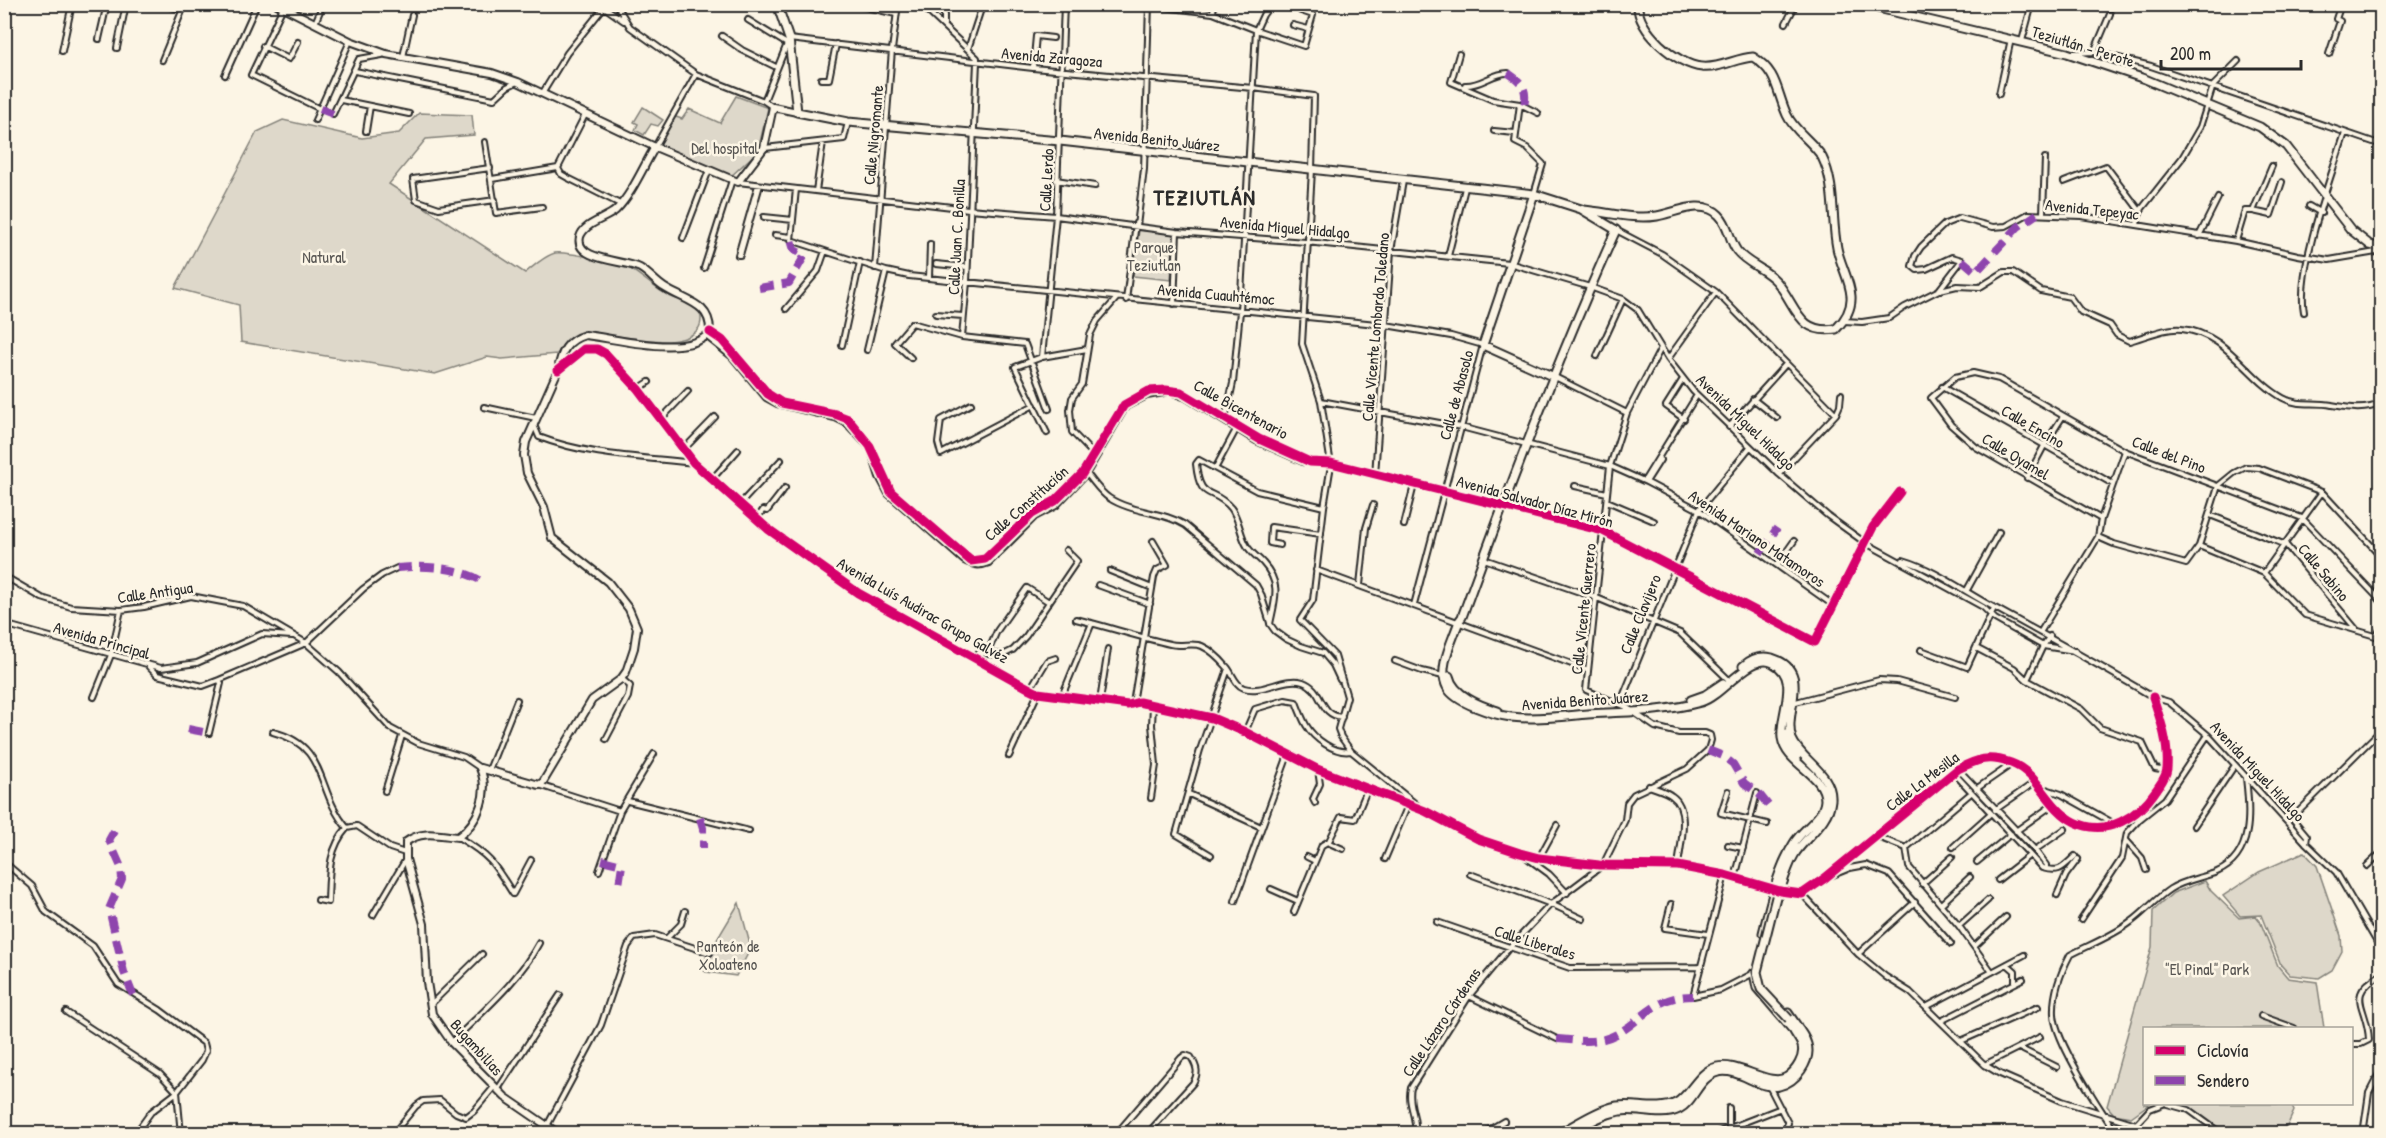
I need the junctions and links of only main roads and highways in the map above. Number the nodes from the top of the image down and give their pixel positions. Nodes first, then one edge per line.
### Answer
1 (1638, 4) edge
2 (1862, 4) edge
3 (280, 6) edge
4 (777, 6) edge
5 (797, 112) junction
6 (655, 147) junction
7 (1534, 194) junction
8 (1581, 209) junction
9 (2382, 250) edge
10 (1483, 345) joint
11 (1554, 377) junction
12 (1446, 668) junction
13 (1626, 708) junction
14 (1786, 723) junction
15 (1777, 890) junction
16 (1795, 1028) junction
17 (1769, 1082) junction
18 (559, 1134) edge
19 (1558, 1134) edge
20 (1570, 1134) edge

1 - 8 main road
2 - 9 main road, Teziutlán - Perote
3 - 6 main road, Avenida Miguel Hidalgo
4 - 5 main road
5 - 6 main road, Avenida Miguel Hidalgo
5 - 7 main road, Avenida Benito Juárez
6 - 18 main road, Bugambilias
7 - 8 main road, Avenida Benito Juárez
7 - 10 main road, Calle de Abasolo
8 - 11 main road, Avenida Benito Juárez
10 - 11 main road, Avenida Cuauhtémoc
11 - 12 main road
12 - 13 main road, Avenida Benito Juárez
12 - 13 main road, Avenida Benito Juárez
13 - 14 main road, Avenida Benito Juárez
14 - 15 main road
14 - 16 main road, bridge
15 - 16 main road
15 - 16 main road
16 - 17 main road
17 - 19 main road
17 - 20 main road

